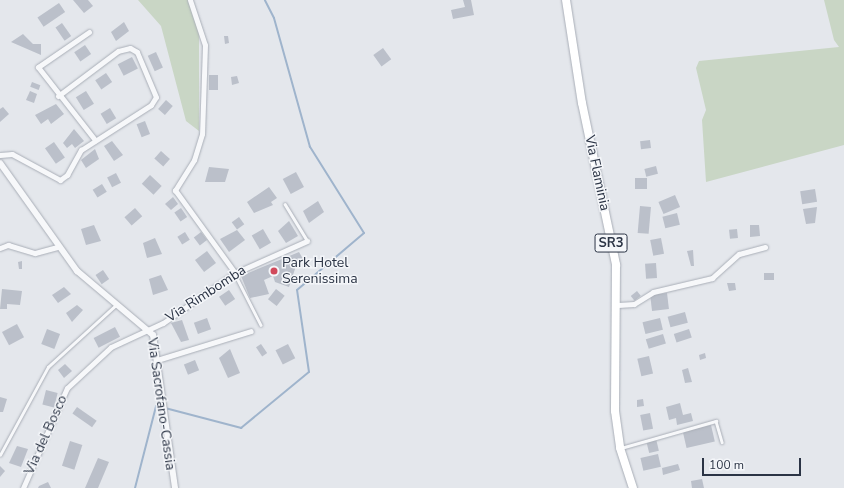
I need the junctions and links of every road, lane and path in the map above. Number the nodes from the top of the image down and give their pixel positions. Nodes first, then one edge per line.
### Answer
1 (190, 0) edge
2 (566, 0) edge
3 (88, 32) dead end
4 (58, 96) junction
5 (95, 140) junction
6 (0, 155) edge
7 (0, 163) edge
8 (285, 204) dead end
9 (307, 240) joint
10 (58, 246) junction
11 (765, 246) dead end
12 (0, 248) edge
13 (235, 273) junction
14 (117, 304) junction
15 (618, 305) junction
16 (261, 325) dead end
17 (149, 328) junction
18 (251, 331) dead end
19 (157, 360) junction
20 (722, 442) dead end
21 (620, 448) junction
22 (0, 455) edge
23 (23, 488) edge
24 (175, 488) edge
25 (633, 488) edge

1 - 13 street
2 - 15 main road, Via Flaminia / SR3
3 - 4 street
4 - 5 street
4 - 5 street
5 - 6 street
7 - 10 street, Via Sacrofano-Cassia
8 - 9 lane
9 - 13 street, Via Rimbomba
10 - 12 street
10 - 14 street, Via Sacrofano-Cassia
11 - 15 street
13 - 16 lane
13 - 17 street, Via Rimbomba
14 - 17 street, Via Sacrofano-Cassia
14 - 22 lane
15 - 21 main road, Via Flaminia / SR3
17 - 19 street, Via Sacrofano-Cassia
17 - 23 street, Via del Bosco
18 - 19 street
19 - 24 street, Via Sacrofano-Cassia
20 - 21 lane
21 - 25 main road, Via Flaminia / SR3

